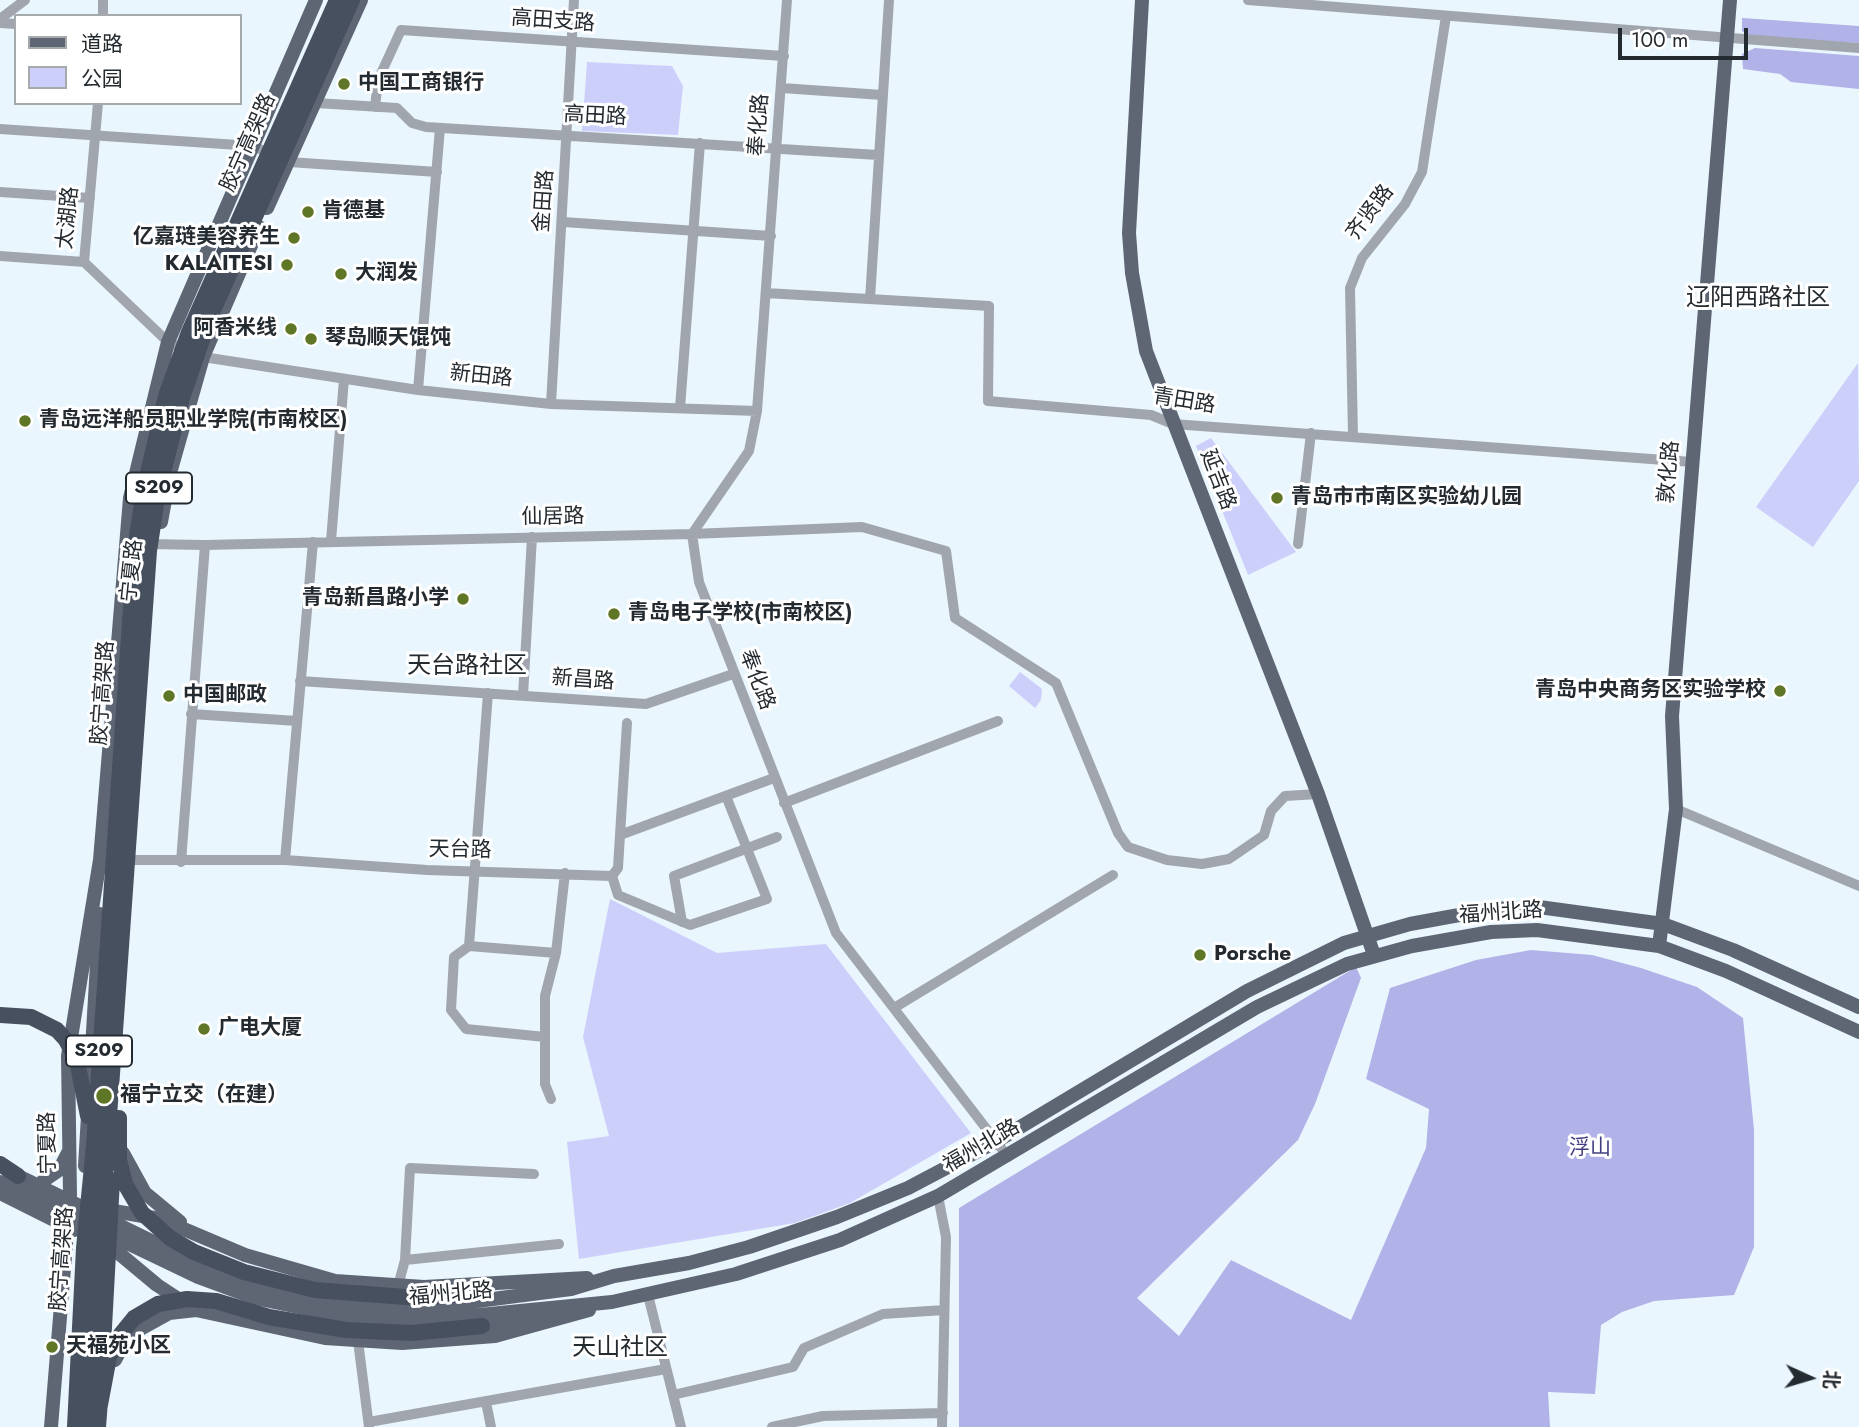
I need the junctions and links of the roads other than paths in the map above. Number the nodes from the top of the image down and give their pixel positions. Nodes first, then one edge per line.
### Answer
1 (25, 0) edge
2 (316, 0) edge
3 (337, 0) edge
4 (352, 0) edge
5 (361, 0) edge
6 (575, 0) edge
7 (787, 0) edge
8 (889, 0) edge
9 (1142, 0) edge
10 (1248, 0) edge
11 (1730, 0) edge
12 (1446, 16) junction
13 (0, 21) edge
14 (1727, 39) junction
15 (573, 43) junction
16 (1859, 48) edge
17 (784, 56) junction
18 (782, 88) junction
19 (883, 95) junction
20 (316, 103) junction
21 (98, 105) edge
22 (375, 107) junction
23 (440, 128) junction
24 (0, 129) edge
25 (96, 135) junction
26 (569, 135) junction
27 (700, 143) junction
28 (253, 146) junction
29 (778, 147) junction
30 (878, 155) junction
31 (289, 162) junction
32 (437, 172) junction
33 (0, 192) edge
34 (90, 198) junction
35 (563, 222) junction
36 (692, 231) junction
37 (771, 236) junction
38 (0, 256) edge
39 (84, 262) junction
40 (766, 293) junction
41 (870, 299) junction
42 (168, 342) junction
43 (203, 357) junction
44 (344, 379) junction
45 (418, 390) junction
46 (551, 404) junction
47 (680, 408) junction
48 (757, 411) junction
49 (1173, 424) junction
50 (1311, 433) junction
51 (1353, 436) junction
52 (1692, 462) junction
53 (692, 534) junction
54 (533, 537) junction
55 (331, 541) junction
56 (313, 542) junction
57 (125, 543) junction
58 (156, 544) junction
59 (1298, 544) dead end
60 (205, 545) junction
61 (733, 674) junction
62 (300, 681) junction
63 (488, 693) junction
64 (523, 696) junction
65 (191, 714) junction
66 (296, 720) junction
67 (998, 721) dead end
68 (627, 723) dead end
69 (774, 778) junction
70 (1318, 794) junction
71 (726, 796) junction
72 (784, 803) junction
73 (1676, 808) junction
74 (620, 835) junction
75 (777, 837) dead end
76 (747, 848) junction
77 (130, 851) junction
78 (100, 860) junction
79 (285, 860) junction
80 (181, 862) junction
81 (472, 870) junction
82 (565, 873) junction
83 (1113, 875) dead end
84 (612, 876) junction
85 (1859, 886) edge
86 (682, 922) junction
87 (1663, 924) junction
88 (1368, 934) junction
89 (469, 946) junction
90 (1659, 946) junction
91 (556, 953) junction
92 (1374, 955) junction
93 (1859, 1007) edge
94 (894, 1008) junction
95 (0, 1015) edge
96 (1859, 1032) edge
97 (545, 1037) junction
98 (551, 1099) dead end
99 (114, 1100) junction
100 (108, 1119) junction
101 (998, 1141) junction
102 (94, 1146) junction
103 (70, 1149) junction
104 (1008, 1157) junction
105 (0, 1158) edge
106 (0, 1166) edge
107 (534, 1174) dead end
108 (18, 1176) joint
109 (43, 1181) junction
110 (0, 1182) edge
111 (0, 1193) edge
112 (939, 1196) junction
113 (77, 1198) junction
114 (95, 1222) junction
115 (66, 1227) junction
116 (193, 1231) junction
117 (104, 1240) junction
118 (559, 1244) dead end
119 (236, 1251) junction
120 (405, 1260) junction
121 (614, 1276) junction
122 (217, 1279) junction
123 (575, 1279) junction
124 (398, 1286) junction
125 (477, 1293) joint
126 (648, 1295) junction
127 (612, 1302) junction
128 (196, 1310) junction
129 (944, 1310) junction
130 (574, 1315) junction
131 (482, 1326) joint
132 (358, 1341) junction
133 (666, 1369) junction
134 (673, 1395) junction
135 (486, 1402) junction
136 (76, 1403) junction
137 (943, 1413) junction
138 (414, 1414) junction
139 (96, 1423) edge
140 (369, 1424) edge
141 (51, 1427) edge
142 (68, 1427) edge
143 (75, 1427) edge
144 (416, 1427) edge
145 (491, 1427) edge
146 (681, 1427) edge
147 (772, 1427) edge
148 (942, 1427) edge

1 - 13 street
2 - 28 main road, 宁夏路
3 - 102 highway, 胶宁高架路 / S209
4 - 77 highway, 胶宁高架路 / S209
5 - 20 main road, 宁夏路
6 - 15 street, 金田路
7 - 17 street, 奉化路
8 - 19 street
9 - 49 main road, 延吉路
10 - 12 street
11 - 14 main road, 敦化路
12 - 14 street
12 - 51 street, 齐贤路
14 - 16 street
14 - 52 main road, 敦化路
15 - 17 street, 高田支路
15 - 22 street, 高田支路
15 - 26 street, 金田路
17 - 18 street, 奉化路
18 - 19 street
18 - 29 street, 奉化路
19 - 30 street
20 - 22 street, 高田路
20 - 31 main road, 宁夏路
21 - 25 street, 太湖路
22 - 23 street, 高田路
23 - 26 street, 高田路
23 - 32 street
24 - 25 street
25 - 28 street
25 - 34 street, 太湖路
26 - 27 street, 高田路
26 - 35 street, 金田路
27 - 29 street, 高田路
27 - 36 street
28 - 31 street
28 - 42 main road, 宁夏路
29 - 30 street, 高田路
29 - 37 street, 奉化路
30 - 41 street
31 - 32 street
31 - 43 main road, 宁夏路
32 - 45 street
33 - 34 street
34 - 39 street, 太湖路
35 - 36 street
35 - 46 street, 金田路
36 - 37 street
36 - 47 street
37 - 40 street, 奉化路
38 - 39 street
39 - 42 street, 太湖路
40 - 41 street, 青田路
40 - 48 street, 奉化路
41 - 49 street, 青田路
42 - 43 street, 新田路
42 - 57 main road, 宁夏路
43 - 44 street, 新田路
43 - 58 main road, 宁夏路
44 - 45 street, 新田路
44 - 55 street
45 - 46 street, 新田路
46 - 47 street, 新田路
47 - 48 street, 新田路
48 - 53 street, 奉化路
49 - 50 street, 青田路
49 - 70 main road, 延吉路
50 - 51 street, 青田路
50 - 59 street
51 - 52 street, 青田路
52 - 73 main road, 敦化路
53 - 54 street, 仙居路
53 - 61 street, 奉化路
53 - 70 street, 仙居路
54 - 55 street, 仙居路
54 - 64 street
55 - 56 street, 仙居路
56 - 60 street, 仙居路
56 - 62 street
57 - 58 street, 仙居路
57 - 78 main road, 宁夏路
58 - 60 street, 仙居路
58 - 77 main road, 宁夏路
60 - 65 street
61 - 64 street, 新昌路
61 - 69 street, 奉化路
62 - 63 street, 新昌路
62 - 66 street
63 - 64 street, 新昌路
63 - 81 street
65 - 66 street
65 - 80 street
66 - 79 street
67 - 72 street
68 - 74 street
69 - 71 street
69 - 72 street, 奉化路
70 - 88 main road, 延吉路
71 - 74 street
71 - 76 street
72 - 94 street, 奉化路
73 - 85 street
73 - 87 main road, 敦化路
74 - 84 street
75 - 76 street
76 - 86 street
76 - 86 street
77 - 78 street, 天台路
77 - 80 street, 天台路
77 - 99 main road, 宁夏路
77 - 100 highway, 胶宁高架路 / S209
77 - 125 highway
78 - 103 main road, 宁夏路
78 - 113 main road, 宁夏路
79 - 80 street, 天台路
79 - 81 street, 天台路
81 - 82 street, 天台路
81 - 89 street
82 - 84 street, 天台路
82 - 91 street
83 - 94 street
84 - 86 street
87 - 88 main road, 福州北路
87 - 90 main road, 敦化路
87 - 93 main road, 福州北路
88 - 92 main road, 延吉路
88 - 101 main road, 福州北路
89 - 91 street
89 - 97 street
90 - 92 main road, 福州北路
90 - 96 main road, 福州北路
91 - 97 street
92 - 104 main road, 福州北路
94 - 101 street, 奉化路
95 - 102 highway
97 - 98 street
99 - 114 main road
99 - 116 main road
100 - 139 highway, 胶宁高架路 / S209
100 - 139 highway, 胶宁高架路
101 - 104 street, 奉化路
101 - 121 main road, 福州北路
102 - 136 highway, 胶宁高架路 / S209
103 - 109 main road
103 - 113 main road, 宁夏路
104 - 112 main road, 福州北路
105 - 109 main road
106 - 108 highway
107 - 120 street
108 - 114 main road
109 - 113 main road
110 - 114 main road
111 - 115 main road
112 - 126 main road, 福州北路
112 - 129 street
113 - 114 main road, 宁夏路
113 - 114 main road
113 - 115 main road, 宁夏路
114 - 115 main road
114 - 116 main road
114 - 117 main road
114 - 117 main road
114 - 122 main road, 福州北路
114 - 142 main road, 宁夏路
115 - 141 main road, 宁夏路
116 - 119 main road
117 - 128 main road
117 - 139 main road
118 - 120 street
119 - 124 main road
119 - 128 main road
120 - 124 street
121 - 122 main road, 福州北路
121 - 123 main road
122 - 127 main road, 福州北路
123 - 124 main road
123 - 125 main road
126 - 127 main road, 福州北路
126 - 133 street
127 - 130 main road
128 - 132 main road
128 - 139 main road
129 - 134 street
129 - 137 street
130 - 131 main road
130 - 132 main road
131 - 139 highway
132 - 140 street
133 - 134 street
133 - 135 street
134 - 146 street
135 - 138 street
135 - 145 street
136 - 142 highway
136 - 143 highway, 胶宁高架路 / S209
137 - 147 street
137 - 148 street
138 - 140 street
138 - 144 street

